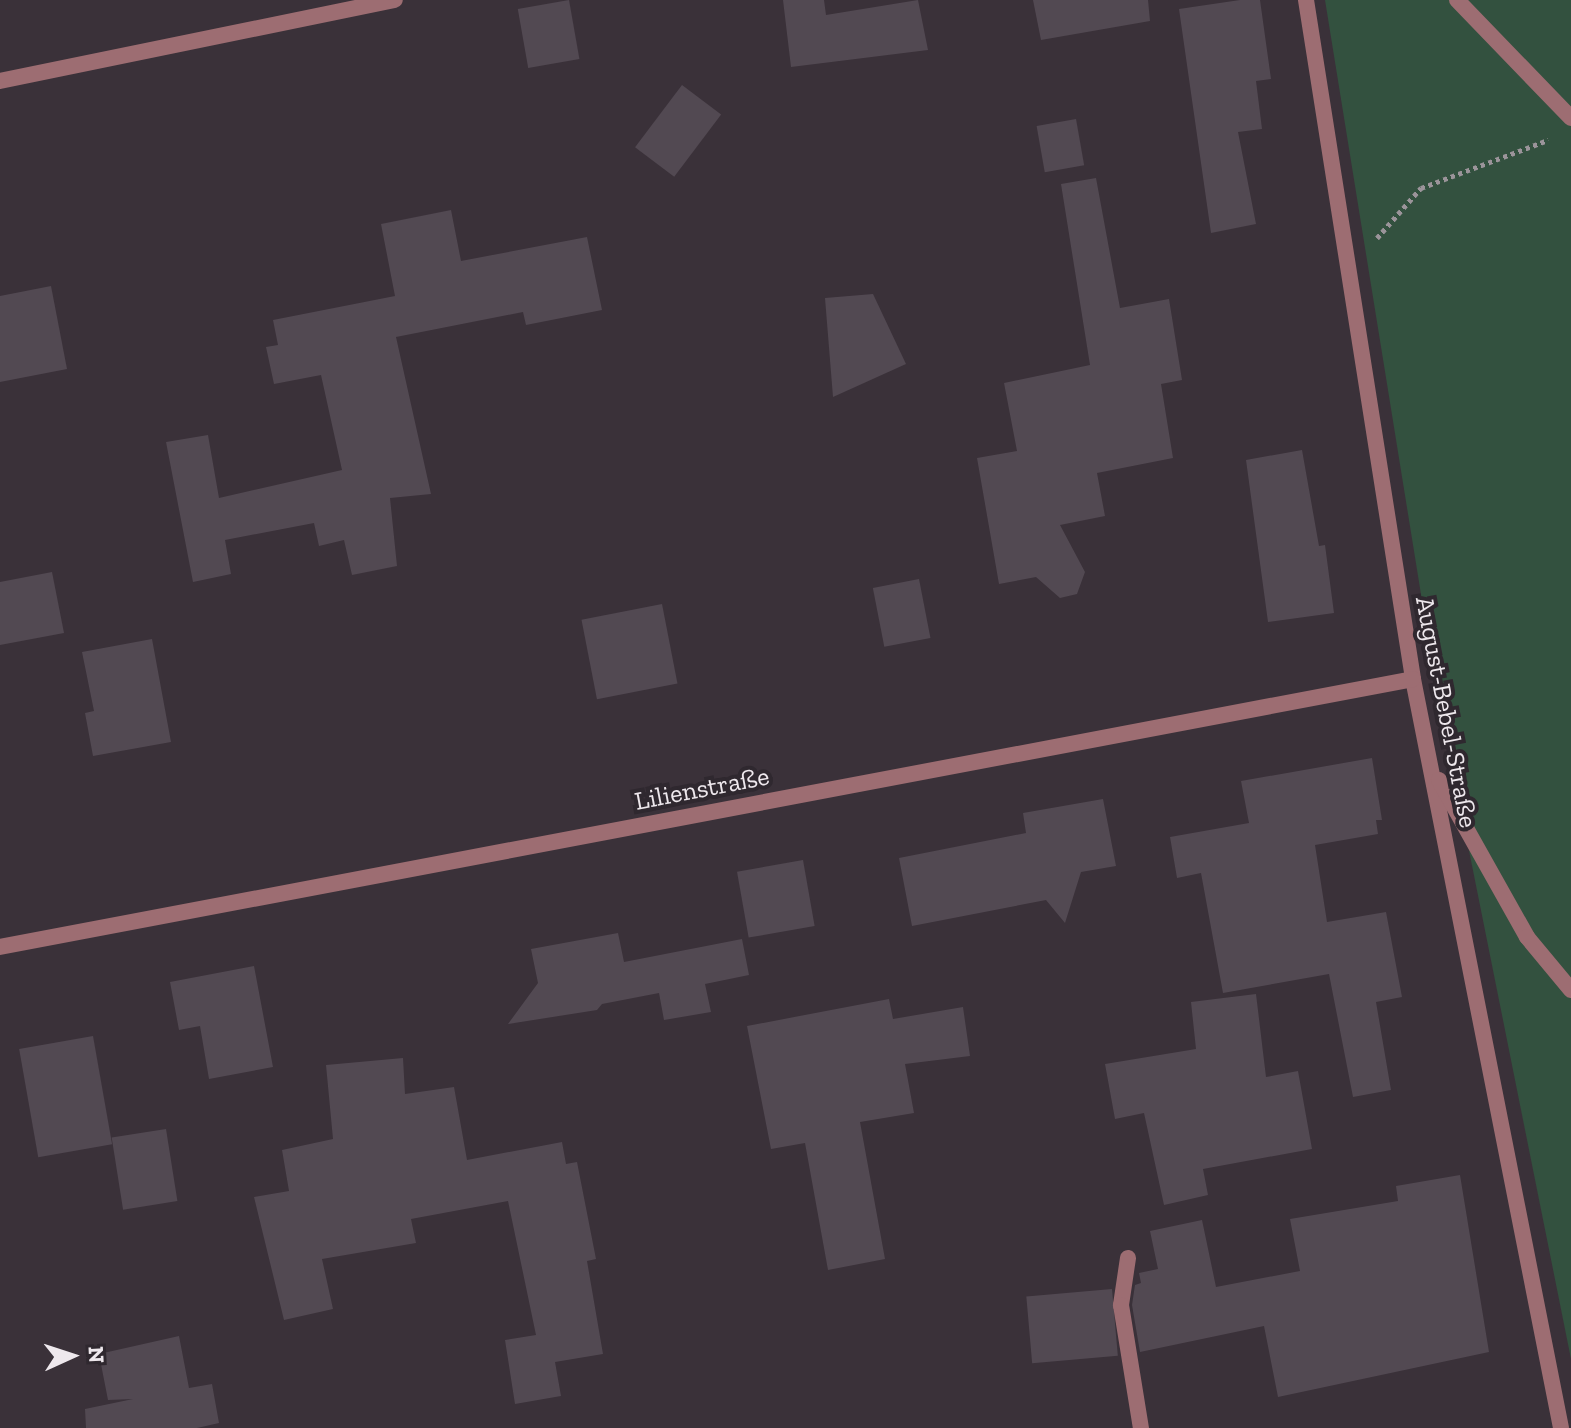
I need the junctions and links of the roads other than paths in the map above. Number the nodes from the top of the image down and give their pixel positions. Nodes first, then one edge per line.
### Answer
1 (395, 0) edge
2 (1306, 0) edge
3 (1457, 0) edge
4 (0, 81) edge
5 (1571, 118) edge
6 (1413, 679) junction
7 (1431, 765) junction
8 (0, 947) edge
9 (1571, 990) edge
10 (1128, 1258) dead end
11 (1141, 1428) edge
12 (1561, 1428) edge

1 - 4 street
2 - 6 street, August-Bebel-Straße
3 - 5 street
6 - 7 street, August-Bebel-Straße
6 - 8 street, Lilienstraße
7 - 9 street
7 - 12 street, August-Bebel-Straße
10 - 11 street

